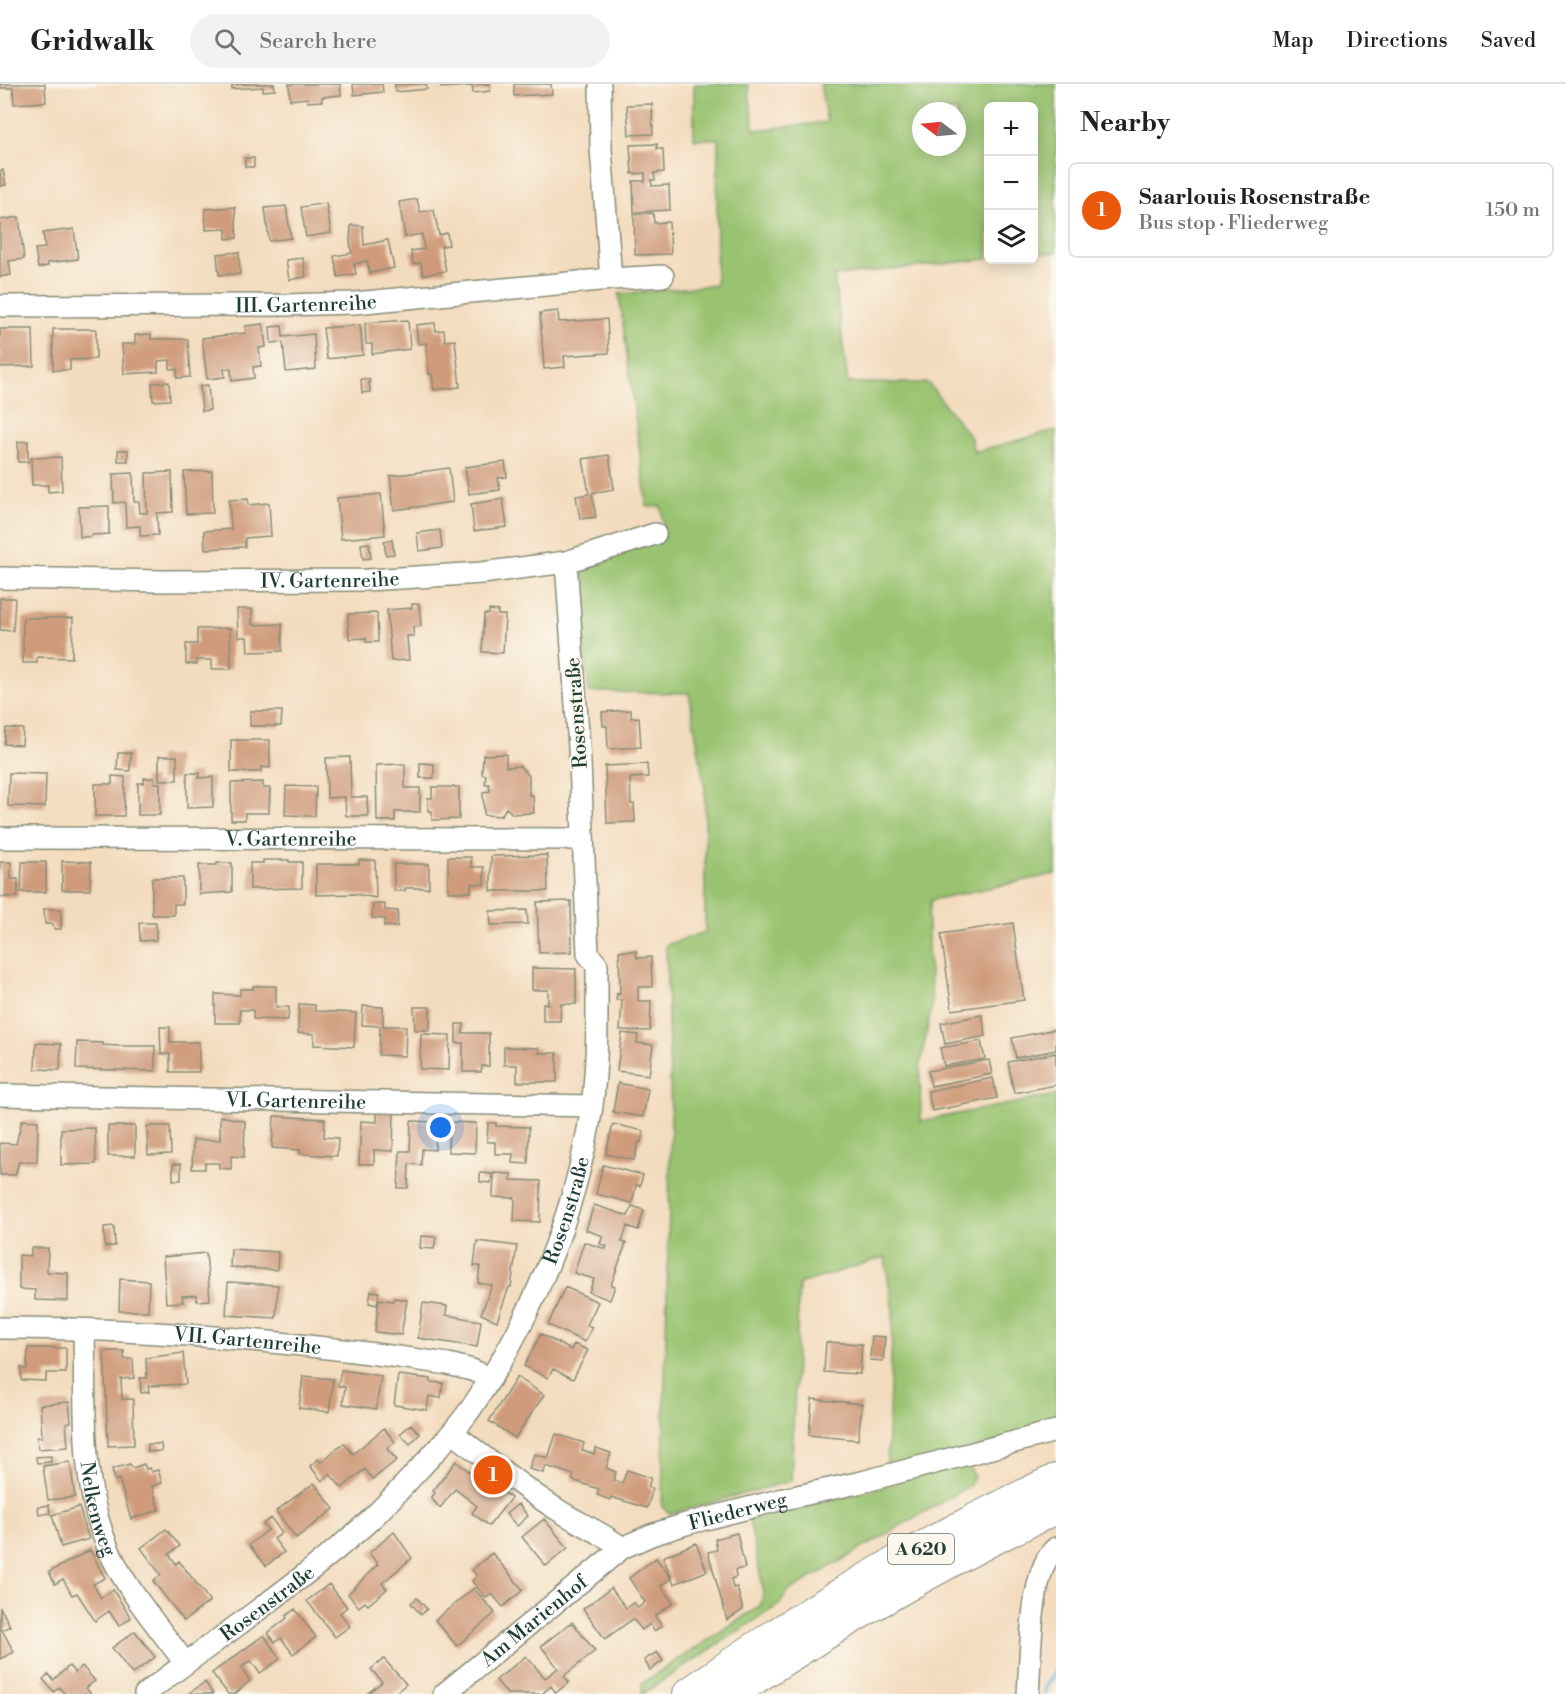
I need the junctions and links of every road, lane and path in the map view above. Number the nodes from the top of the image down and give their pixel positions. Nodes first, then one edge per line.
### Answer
1 (600, 84) edge
2 (663, 276) dead end
3 (611, 279) junction
4 (0, 306) edge
5 (655, 534) dead end
6 (566, 562) junction
7 (0, 578) edge
8 (0, 838) edge
9 (582, 839) junction
10 (0, 1095) edge
11 (591, 1106) junction
12 (0, 1328) edge
13 (84, 1330) junction
14 (490, 1378) junction
15 (1056, 1431) edge
16 (453, 1432) junction
17 (1056, 1480) edge
18 (1056, 1508) edge
19 (622, 1548) junction
20 (1056, 1548) edge
21 (184, 1663) junction
22 (145, 1694) edge
23 (444, 1694) edge
24 (689, 1694) edge
25 (730, 1694) edge
26 (1028, 1694) edge

1 - 3 street
2 - 3 street, III. Gartenreihe
3 - 4 street, III. Gartenreihe
5 - 6 street, IV. Gartenreihe
6 - 7 street, IV. Gartenreihe
6 - 9 street, Rosenstraße
8 - 9 street, V. Gartenreihe
9 - 11 street, Rosenstraße
10 - 11 street, VI. Gartenreihe
11 - 14 street, Rosenstraße
12 - 13 street, VII. Gartenreihe
13 - 14 street, VII. Gartenreihe
13 - 21 street, Nelkenweg
14 - 16 street, Rosenstraße
15 - 19 street, Fliederweg
16 - 19 street
16 - 21 street, Rosenstraße
17 - 24 highway, A 620
18 - 25 highway, A 620
19 - 23 street, Am Marienhof
20 - 26 street
21 - 22 street, Rosenstraße

